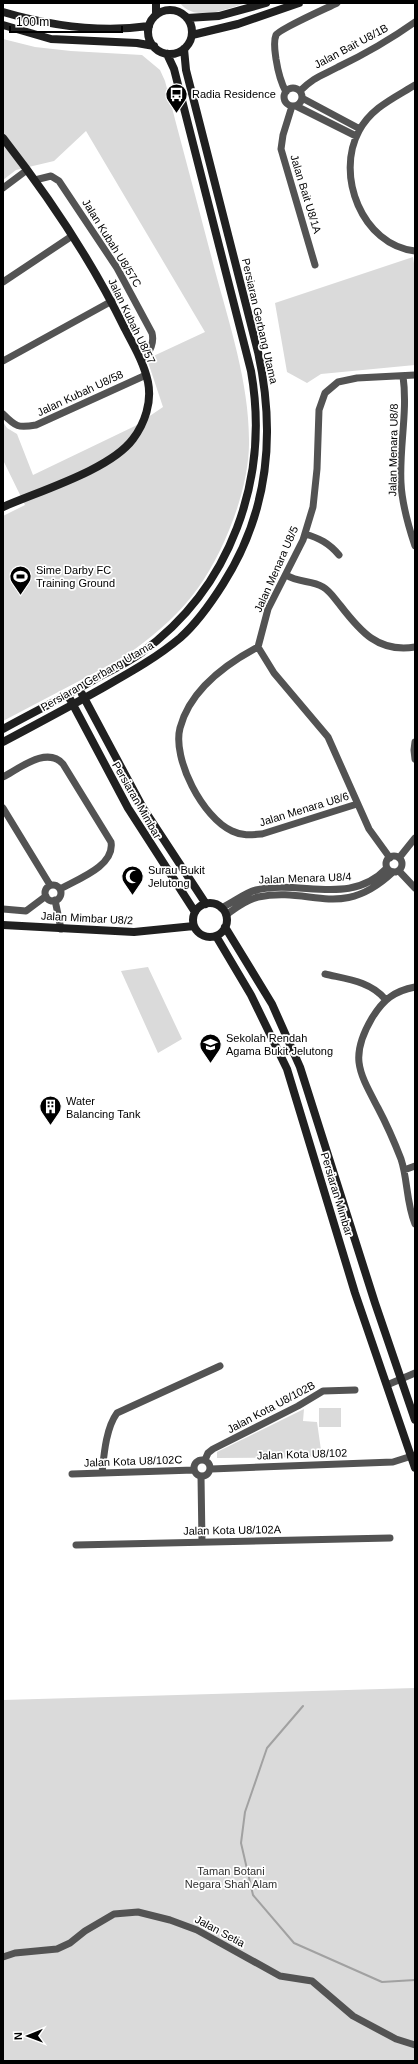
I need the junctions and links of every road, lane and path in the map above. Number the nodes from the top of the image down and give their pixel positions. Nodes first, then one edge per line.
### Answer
1 (156, 3) edge
2 (266, 3) edge
3 (299, 3) edge
4 (337, 3) edge
5 (171, 6) edge
6 (3, 12) edge
7 (156, 15) junction
8 (187, 18) junction
9 (415, 22) edge
10 (3, 25) edge
11 (149, 26) junction
12 (192, 35) junction
13 (154, 46) junction
14 (184, 49) junction
15 (167, 54) junction
16 (415, 85) edge
17 (286, 92) junction
18 (301, 95) junction
19 (294, 106) junction
20 (360, 129) junction
21 (356, 136) junction
22 (3, 138) edge
23 (27, 170) junction
24 (35, 180) junction
25 (3, 188) edge
26 (72, 236) junction
27 (415, 251) edge
28 (316, 265) dead end
29 (3, 282) edge
30 (112, 301) junction
31 (3, 361) edge
32 (142, 363) junction
33 (146, 375) junction
34 (403, 376) junction
35 (415, 376) edge
36 (3, 414) edge
37 (3, 507) edge
38 (305, 534) junction
39 (415, 546) edge
40 (339, 555) dead end
41 (286, 574) junction
42 (258, 647) junction
43 (415, 647) edge
44 (78, 688) junction
45 (67, 694) junction
46 (84, 698) junction
47 (72, 704) junction
48 (3, 729) edge
49 (3, 742) edge
50 (415, 742) edge
51 (415, 759) edge
52 (3, 777) edge
53 (357, 804) junction
54 (3, 808) edge
55 (415, 838) edge
56 (390, 858) junction
57 (399, 858) junction
58 (393, 870) junction
59 (50, 885) junction
60 (60, 888) junction
61 (415, 888) edge
62 (46, 896) junction
63 (55, 900) junction
64 (206, 904) junction
65 (3, 909) edge
66 (195, 912) junction
67 (223, 912) junction
68 (3, 925) edge
69 (194, 926) junction
70 (225, 927) junction
71 (61, 929) junction
72 (216, 936) junction
73 (325, 974) dead end
74 (415, 987) edge
75 (386, 999) junction
76 (415, 1166) edge
77 (404, 1170) junction
78 (415, 1224) edge
79 (220, 1366) dead end
80 (415, 1374) edge
81 (401, 1379) junction
82 (387, 1385) junction
83 (354, 1390) dead end
84 (415, 1420) edge
85 (413, 1456) edge
86 (205, 1460) junction
87 (415, 1468) edge
88 (211, 1469) junction
89 (194, 1470) junction
90 (102, 1473) junction
91 (72, 1474) dead end
92 (201, 1476) junction
93 (390, 1538) dead end
94 (202, 1542) junction
95 (76, 1545) dead end
96 (3, 1957) edge
97 (415, 2045) edge

1 - 7 street
2 - 8 street
3 - 12 street
4 - 17 street
5 - 7 street
5 - 8 street
6 - 11 street
7 - 11 street
8 - 12 street
9 - 18 street, Jalan Bait U8/1B
10 - 13 street
11 - 13 street
12 - 14 street
13 - 15 street
14 - 15 street
14 - 46 street, Persiaran Gerbang Utama
15 - 44 street, Persiaran Gerbang Utama
16 - 20 street
17 - 18 street
17 - 19 street
18 - 19 street
18 - 20 street
19 - 21 street
19 - 28 street, Jalan Bait U8/1A
20 - 21 street
21 - 27 street
22 - 23 street, Jalan Kubah U8/57
23 - 24 street, Jalan Kubah U8/57
23 - 25 street
24 - 26 street, Jalan Kubah U8/57
24 - 32 street, Jalan Kubah U8/57C
26 - 29 street
26 - 30 street, Jalan Kubah U8/57
30 - 31 street
30 - 32 street, Jalan Kubah U8/57
32 - 33 street, Jalan Kubah U8/57
33 - 36 street, Jalan Kubah U8/58
33 - 37 street, Jalan Kubah U8/57
34 - 35 street, Jalan Menara U8/5
34 - 38 street, Jalan Menara U8/5
34 - 39 street, Jalan Menara U8/8
38 - 40 street
38 - 41 street, Jalan Menara U8/5
41 - 42 street, Jalan Menara U8/5
41 - 43 street
42 - 53 street
42 - 53 street, Jalan Menara U8/6
44 - 45 street, Persiaran Gerbang Utama
44 - 46 street, Persiaran Mimbar
45 - 47 street, Persiaran Mimbar
45 - 48 street, Persiaran Gerbang Utama
46 - 47 street, Persiaran Gerbang Utama
46 - 64 street, Persiaran Mimbar
47 - 49 street, Persiaran Gerbang Utama
47 - 66 street, Persiaran Mimbar
50 - 51 street
52 - 60 street
53 - 56 street
54 - 59 street
55 - 57 street
56 - 57 street
56 - 58 street
57 - 58 street
58 - 61 street
58 - 67 street, Jalan Menara U8/4
59 - 60 street
59 - 62 street
60 - 63 street
62 - 63 street
62 - 65 street
63 - 71 street
64 - 66 street
64 - 67 street
66 - 69 street
67 - 70 street
68 - 71 street, Jalan Mimbar U8/2
69 - 71 street, Jalan Mimbar U8/2
69 - 72 street
70 - 72 street
70 - 81 street, Persiaran Mimbar
72 - 82 street, Persiaran Mimbar
73 - 75 street
74 - 75 street
75 - 77 street
76 - 77 street
77 - 78 street
79 - 90 street
80 - 81 street
81 - 82 street
81 - 84 street, Persiaran Mimbar
82 - 85 street, Persiaran Mimbar
83 - 86 street, Jalan Kota U8/102B
85 - 87 street, Persiaran Mimbar
85 - 88 street, Jalan Kota U8/102
86 - 88 street
86 - 89 street
88 - 92 street
89 - 90 street, Jalan Kota U8/102C
89 - 92 street
90 - 91 street, Jalan Kota U8/102C
92 - 94 street
93 - 94 street, Jalan Kota U8/102A
94 - 95 street, Jalan Kota U8/102A
96 - 97 street, Jalan Setia

